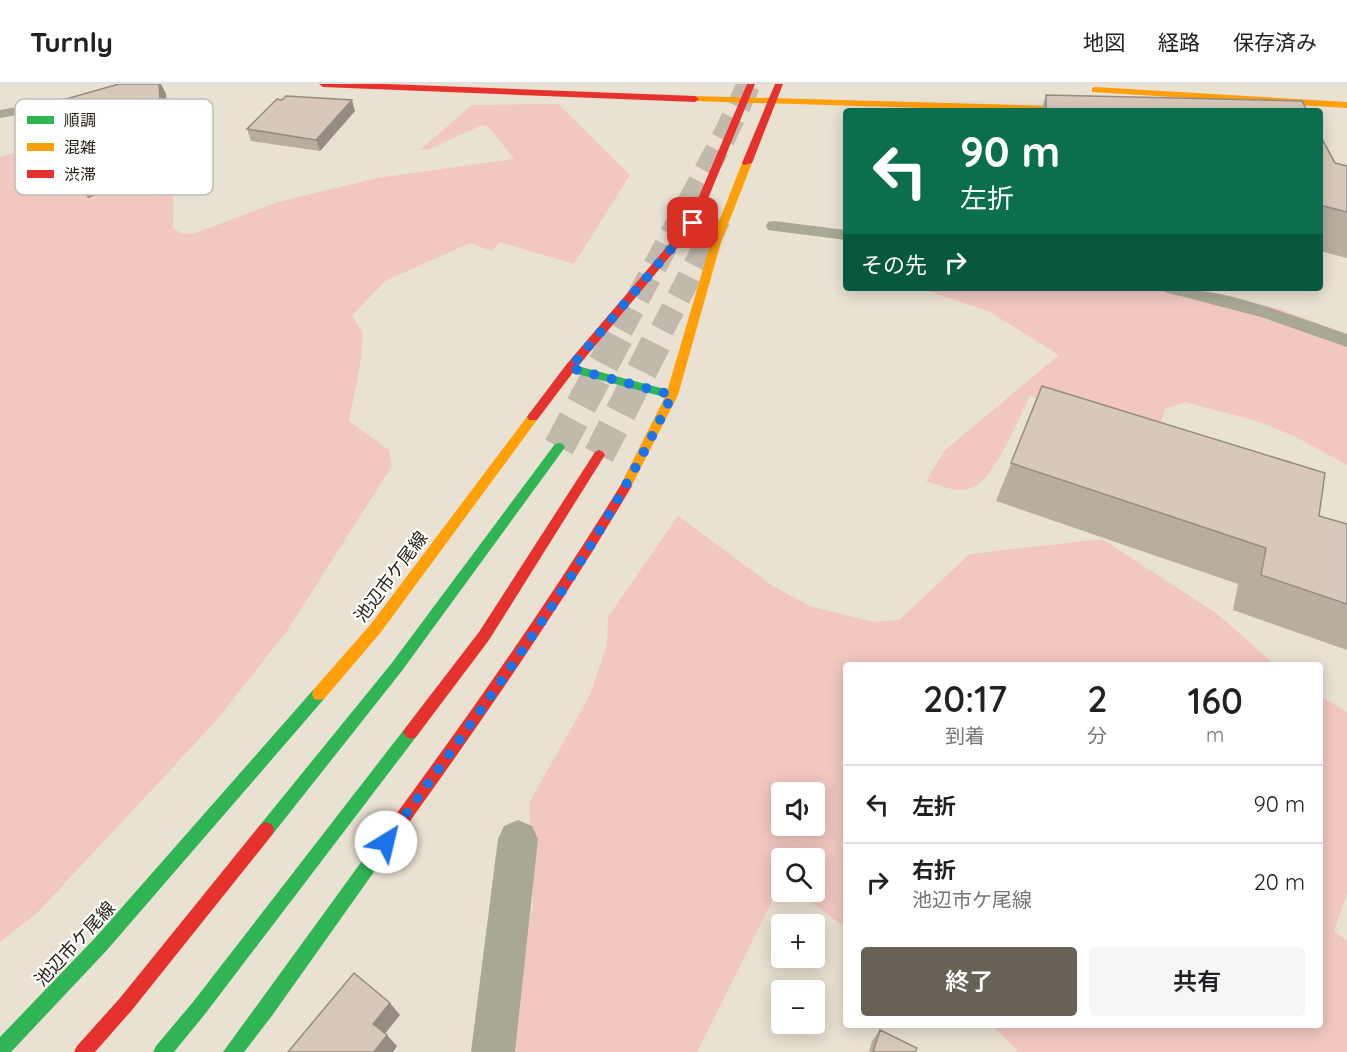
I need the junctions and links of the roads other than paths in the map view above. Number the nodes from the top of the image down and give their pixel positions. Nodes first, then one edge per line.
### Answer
1 (322, 84) edge
2 (751, 84) edge
3 (778, 84) edge
4 (1077, 90) dead end
5 (746, 100) junction
6 (771, 102) junction
7 (1347, 105) edge
8 (999, 108) edge
9 (15, 111) edge
10 (0, 114) edge
11 (774, 226) dead end
12 (843, 235) edge
13 (1183, 291) edge
14 (1347, 341) edge
15 (570, 368) junction
16 (672, 395) junction
17 (559, 447) tunnel mouth
18 (599, 455) tunnel mouth
19 (518, 840) dead end
20 (0, 1050) edge
21 (83, 1052) edge
22 (162, 1052) edge
23 (232, 1052) edge
24 (493, 1052) edge

1 - 5 street
2 - 5 street, 池辺市ケ尾線
3 - 6 street
4 - 7 street
5 - 6 street
5 - 15 street, 池辺市ケ尾線
6 - 8 street
6 - 16 street
9 - 10 lane
11 - 12 lane
13 - 14 lane
15 - 16 street
15 - 20 street, 池辺市ケ尾線
16 - 23 street
17 - 21 street
18 - 22 street
19 - 24 street

